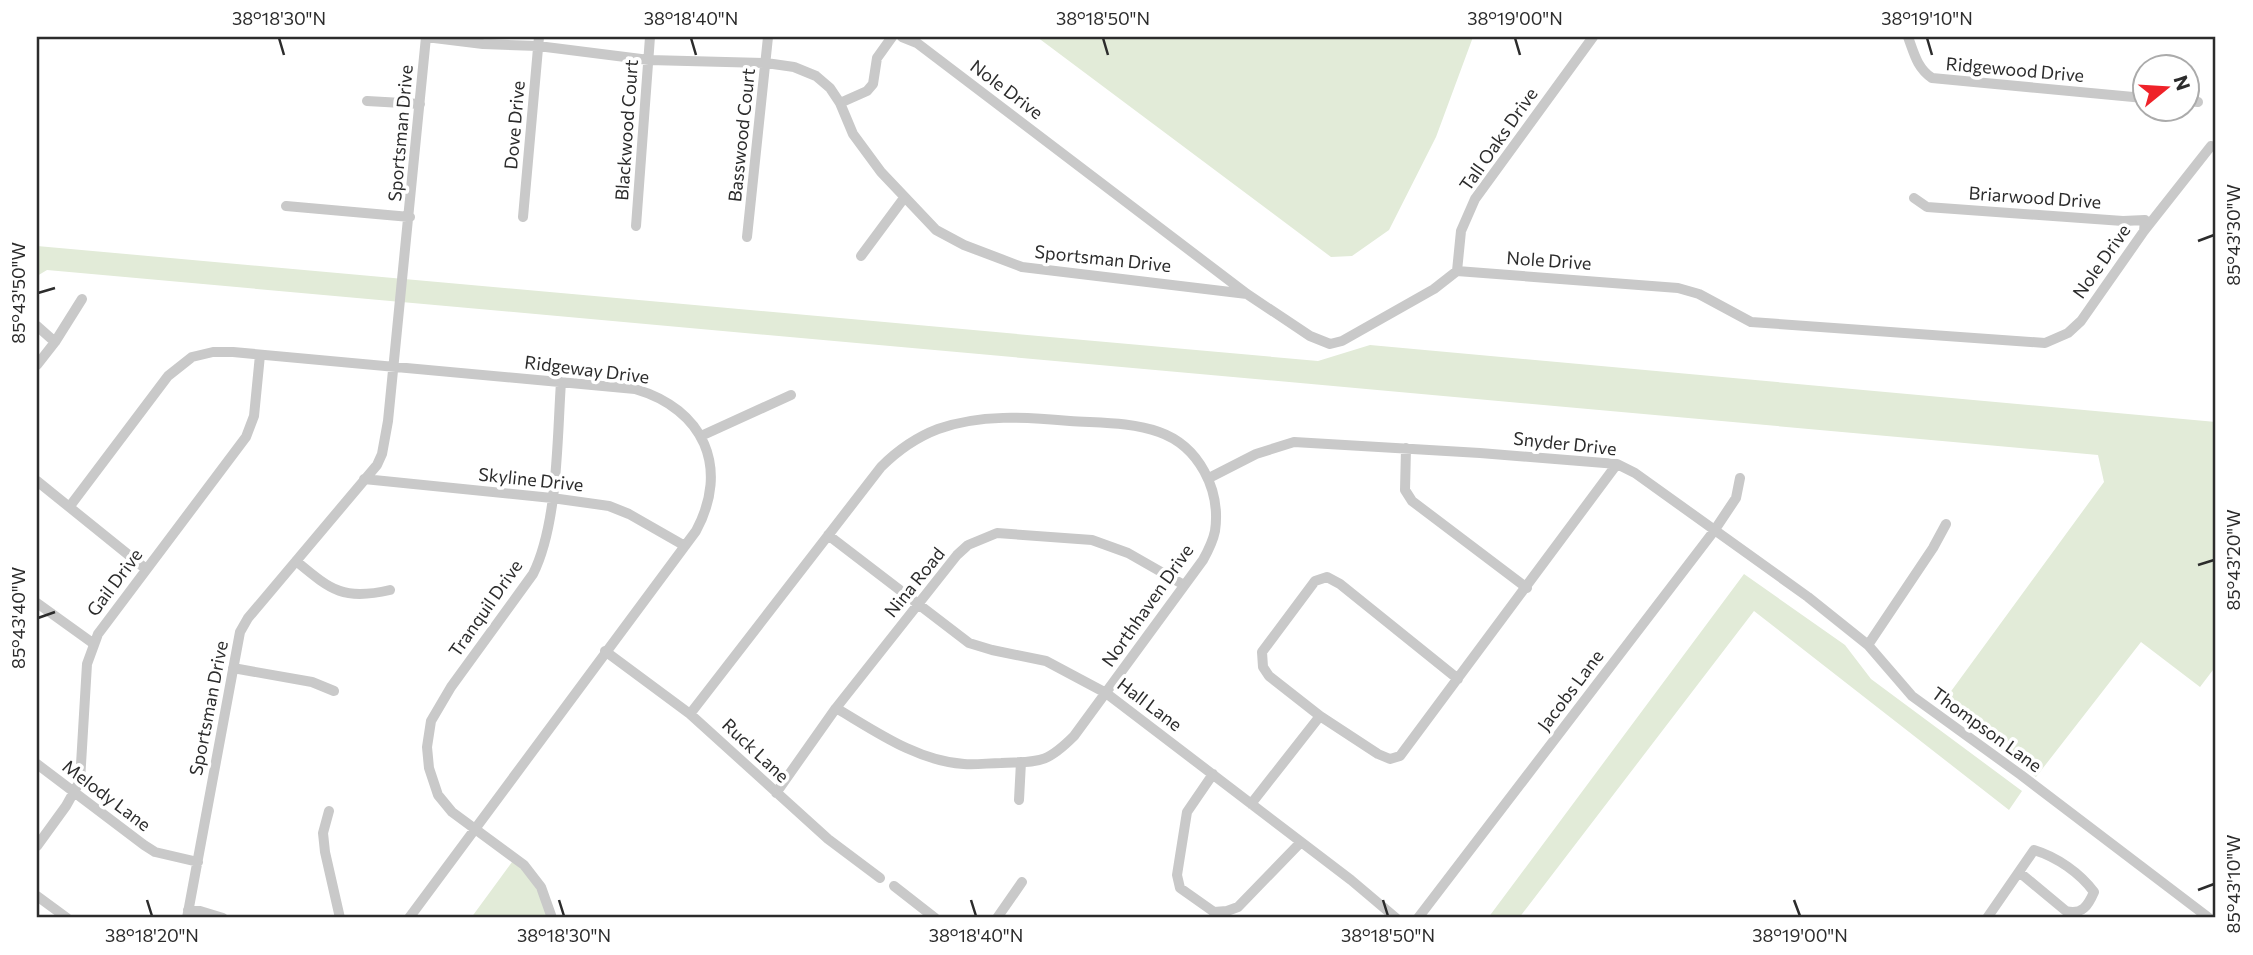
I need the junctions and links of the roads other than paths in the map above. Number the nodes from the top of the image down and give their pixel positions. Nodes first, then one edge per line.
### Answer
1 (650, 37) edge
2 (768, 37) edge
3 (892, 37) edge
4 (902, 37) edge
5 (1593, 37) edge
6 (1908, 37) edge
7 (538, 41) edge
8 (649, 60) junction
9 (766, 63) junction
10 (2130, 97) edge
11 (367, 101) dead end
12 (840, 103) junction
13 (420, 104) junction
14 (2211, 146) dead end
15 (904, 198) junction
16 (1914, 198) dead end
17 (286, 206) dead end
18 (523, 216) dead end
19 (410, 217) junction
20 (636, 226) dead end
21 (2144, 231) junction
22 (747, 237) dead end
23 (861, 256) dead end
24 (1457, 271) junction
25 (1247, 294) junction
26 (82, 299) dead end
27 (37, 326) edge
28 (55, 342) junction
29 (260, 355) junction
30 (37, 365) edge
31 (394, 366) junction
32 (561, 382) junction
33 (791, 396) dead end
34 (701, 436) junction
35 (1406, 448) junction
36 (1617, 464) junction
37 (1209, 478) junction
38 (1740, 478) dead end
39 (365, 479) junction
40 (37, 481) edge
41 (552, 498) junction
42 (70, 506) junction
43 (1946, 524) dead end
44 (1714, 531) junction
45 (828, 535) junction
46 (685, 546) junction
47 (296, 561) junction
48 (146, 569) junction
49 (1184, 585) junction
50 (1527, 588) junction
51 (390, 590) dead end
52 (37, 603) edge
53 (918, 604) junction
54 (94, 644) junction
55 (1868, 645) junction
56 (606, 651) junction
57 (233, 668) junction
58 (1458, 679) junction
59 (334, 691) dead end
60 (1106, 693) junction
61 (836, 708) junction
62 (690, 714) junction
63 (1320, 716) junction
64 (1021, 762) junction
65 (37, 764) edge
66 (1213, 774) junction
67 (75, 792) junction
68 (776, 793) junction
69 (1019, 800) dead end
70 (1251, 804) junction
71 (329, 811) dead end
72 (475, 829) junction
73 (1301, 842) junction
74 (37, 846) edge
75 (198, 862) junction
76 (2019, 872) junction
77 (880, 878) dead end
78 (1022, 882) dead end
79 (894, 886) dead end
80 (37, 896) edge
81 (188, 914) edge
82 (66, 918) edge
83 (223, 918) edge
84 (340, 918) edge
85 (409, 918) edge
86 (552, 918) edge
87 (935, 918) edge
88 (997, 918) edge
89 (1396, 918) edge
90 (1418, 918) edge
91 (1987, 918) edge
92 (2209, 918) edge

1 - 8 street, Blackwood Court
2 - 9 street, Basswood Court
3 - 12 street
4 - 25 street, Nole Drive
5 - 24 street, Tall Oaks Drive
6 - 10 street, Ridgewood Drive
7 - 8 street, Sportsman Drive
7 - 13 street, Sportsman Drive
7 - 18 street, Dove Drive
8 - 9 street, Sportsman Drive
8 - 20 street, Blackwood Court
9 - 12 street, Sportsman Drive
9 - 22 street, Basswood Court
11 - 13 street
12 - 15 street, Sportsman Drive
13 - 19 street, Sportsman Drive
14 - 21 street, Nole Drive
15 - 23 street
15 - 25 street, Sportsman Drive
16 - 21 street, Briarwood Drive
17 - 19 street
19 - 31 street, Sportsman Drive
21 - 24 street, Nole Drive
24 - 25 street, Nole Drive
26 - 28 street
27 - 28 street
28 - 30 street
29 - 31 street, Ridgeway Drive
29 - 42 street, Ridgeway Drive
29 - 48 street, Gail Drive
31 - 32 street, Ridgeway Drive
31 - 39 street, Sportsman Drive
32 - 34 street, Ridgeway Drive
32 - 41 street, Tranquil Drive
33 - 34 street
34 - 46 street, Ridgeway Drive
35 - 36 street, Snyder Drive
35 - 37 street, Snyder Drive
35 - 50 street
36 - 44 street, Snyder Drive
36 - 50 street
37 - 45 street, Northhaven Drive
37 - 49 street, Northhaven Drive
38 - 44 street, Jacobs Lane
39 - 41 street, Skyline Drive
39 - 47 street, Sportsman Drive
40 - 42 street
41 - 46 street, Skyline Drive
41 - 72 street, Tranquil Drive
42 - 48 street
43 - 55 street
44 - 55 street, Snyder Drive
44 - 90 street, Jacobs Lane
45 - 53 street, Hall Lane
45 - 62 street, Northhaven Drive
46 - 56 street, Ridgeway Drive
47 - 51 street
47 - 57 street, Sportsman Drive
48 - 54 street, Gail Drive
49 - 53 street, Nina Road
49 - 60 street, Northhaven Drive
50 - 58 street
52 - 54 street
53 - 60 street, Hall Lane
53 - 61 street, Nina Road
54 - 67 street, Gail Drive
55 - 92 street, Thompson Lane
56 - 62 street, Ruck Lane
56 - 72 street, Ridgeway Drive
57 - 59 street
57 - 75 street, Sportsman Drive
58 - 63 street
58 - 63 street
60 - 64 street, Northhaven Drive
60 - 66 street, Hall Lane
61 - 64 street, Northhaven Drive
61 - 68 street, Nina Road
62 - 68 street, Ruck Lane
63 - 70 street
64 - 69 street
65 - 67 street, Melody Lane
66 - 70 street, Hall Lane
66 - 73 street
67 - 74 street, Gail Drive
67 - 75 street, Melody Lane
68 - 77 street, Ruck Lane
70 - 73 street, Hall Lane
71 - 84 street
72 - 85 street, Ridgeway Drive
72 - 86 street, Tranquil Drive
73 - 89 street, Hall Lane
75 - 81 street, Sportsman Drive
76 - 76 street
76 - 91 street
78 - 88 street
79 - 87 street
80 - 82 street
81 - 83 street

